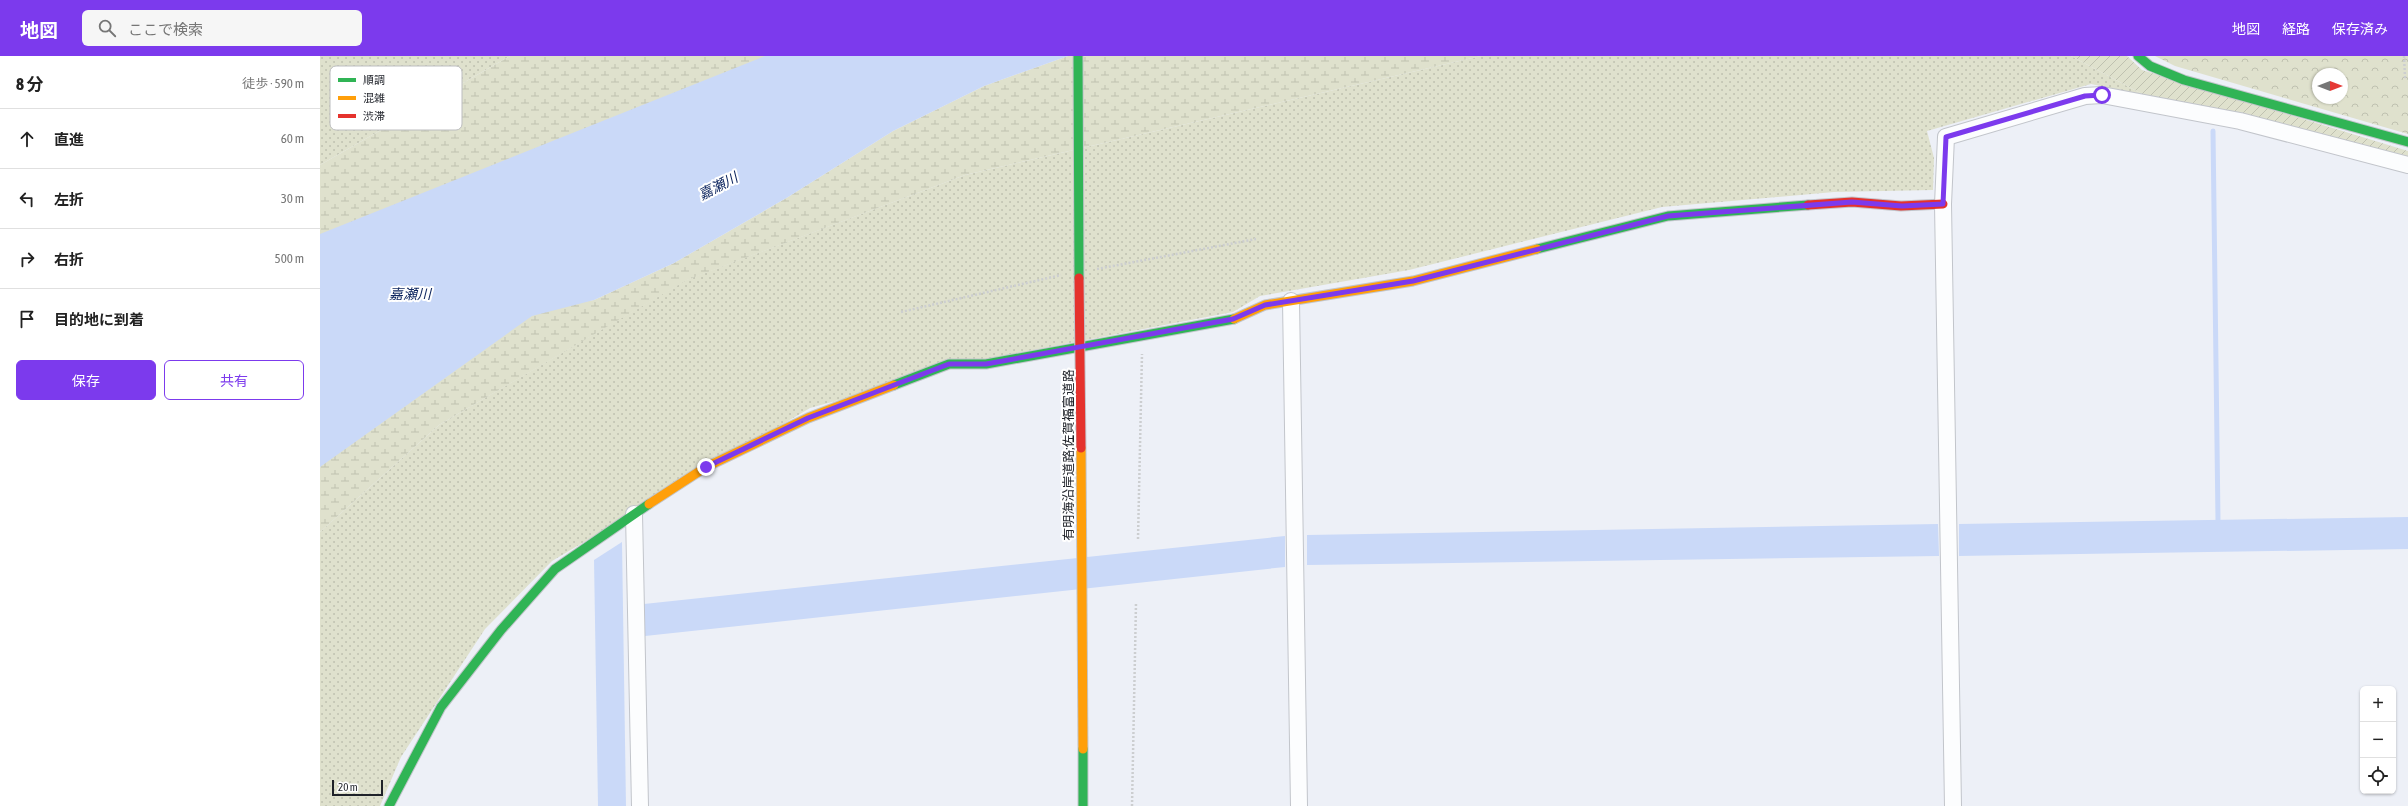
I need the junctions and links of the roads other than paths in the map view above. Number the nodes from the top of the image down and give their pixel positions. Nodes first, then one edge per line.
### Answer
1 (1078, 56) edge
2 (2138, 56) edge
3 (2408, 142) edge
4 (2408, 166) edge
5 (1943, 204) junction
6 (1291, 301) junction
7 (634, 514) junction
8 (390, 806) edge
9 (640, 806) edge
10 (1083, 806) edge
11 (1299, 806) edge
12 (1953, 806) edge

1 - 10 main road, 有明海沿岸道路;佐賀福富道路, bridge
2 - 3 main road
4 - 5 street
5 - 6 main road
5 - 12 street
6 - 7 main road
6 - 11 street
7 - 8 main road
7 - 9 street

